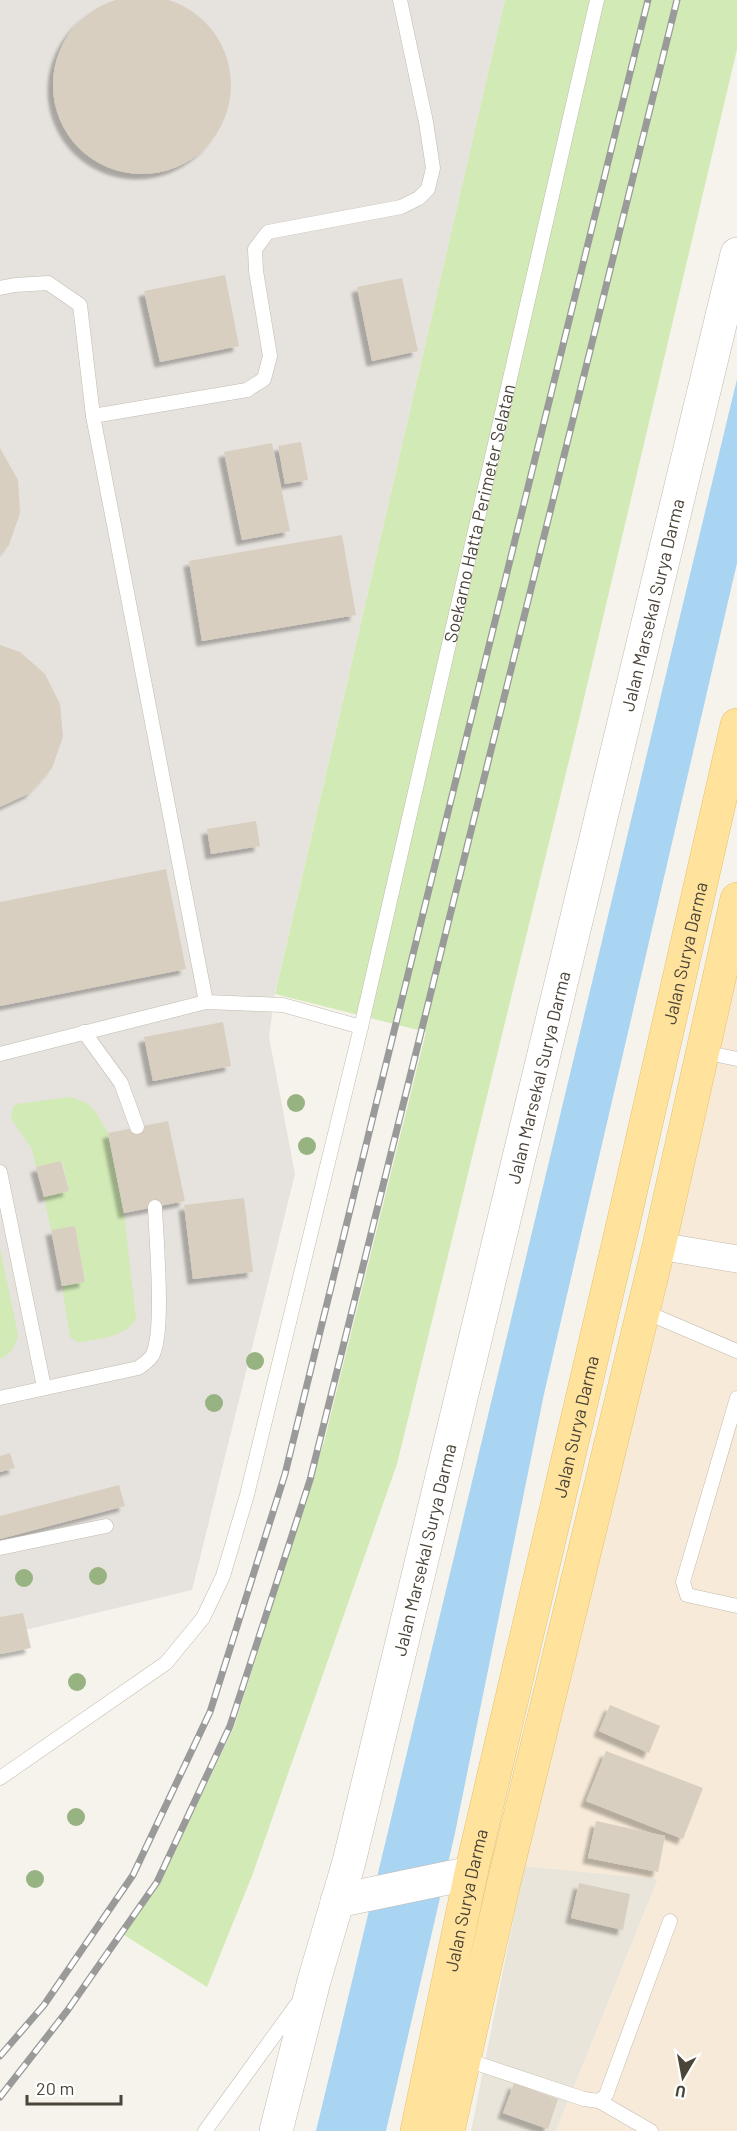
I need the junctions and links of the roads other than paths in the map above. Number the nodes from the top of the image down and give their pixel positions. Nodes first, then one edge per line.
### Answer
1 (400, 0) edge
2 (597, 0) edge
3 (737, 254) edge
4 (0, 288) edge
5 (93, 416) junction
6 (737, 725) edge
7 (737, 899) edge
8 (731, 958) edge
9 (206, 1002) junction
10 (361, 1027) junction
11 (84, 1032) junction
12 (703, 1052) junction
13 (0, 1054) edge
14 (737, 1059) edge
15 (138, 1127) dead end
16 (0, 1172) edge
17 (155, 1207) dead end
18 (659, 1246) junction
19 (737, 1259) edge
20 (643, 1311) junction
21 (737, 1351) edge
22 (44, 1387) junction
23 (0, 1398) edge
24 (737, 1398) edge
25 (106, 1526) dead end
26 (0, 1548) edge
27 (737, 1606) edge
28 (0, 1778) edge
29 (462, 1875) junction
30 (350, 1898) junction
31 (670, 1922) dead end
32 (314, 1981) junction
33 (464, 2059) junction
34 (599, 2102) junction
35 (206, 2131) edge
36 (276, 2131) edge
37 (417, 2131) edge
38 (448, 2131) edge
39 (651, 2131) edge

1 - 5 lane
2 - 10 lane, Soekarno Hatta Perimeter Selatan
3 - 30 street, Jalan Marsekal Surya Darma
4 - 5 lane
5 - 9 lane
6 - 29 main road, Jalan Surya Darma
7 - 8 main road, Jalan Surya Darma
8 - 12 main road, Jalan Surya Darma
9 - 10 lane
9 - 11 lane
10 - 28 lane, Soekarno Hatta Perimeter Selatan
11 - 13 lane
11 - 15 lane
12 - 14 lane
12 - 18 main road, Jalan Surya Darma
16 - 22 lane
17 - 22 lane
18 - 19 street
18 - 20 main road, Jalan Surya Darma
20 - 21 lane
20 - 33 main road, Jalan Surya Darma
22 - 23 lane
24 - 27 lane
25 - 26 lane
29 - 30 street
29 - 37 main road, Jalan Surya Darma
30 - 32 street
31 - 34 lane
32 - 35 lane
32 - 36 street
33 - 34 lane
33 - 38 main road, Jalan Surya Darma
34 - 39 lane

